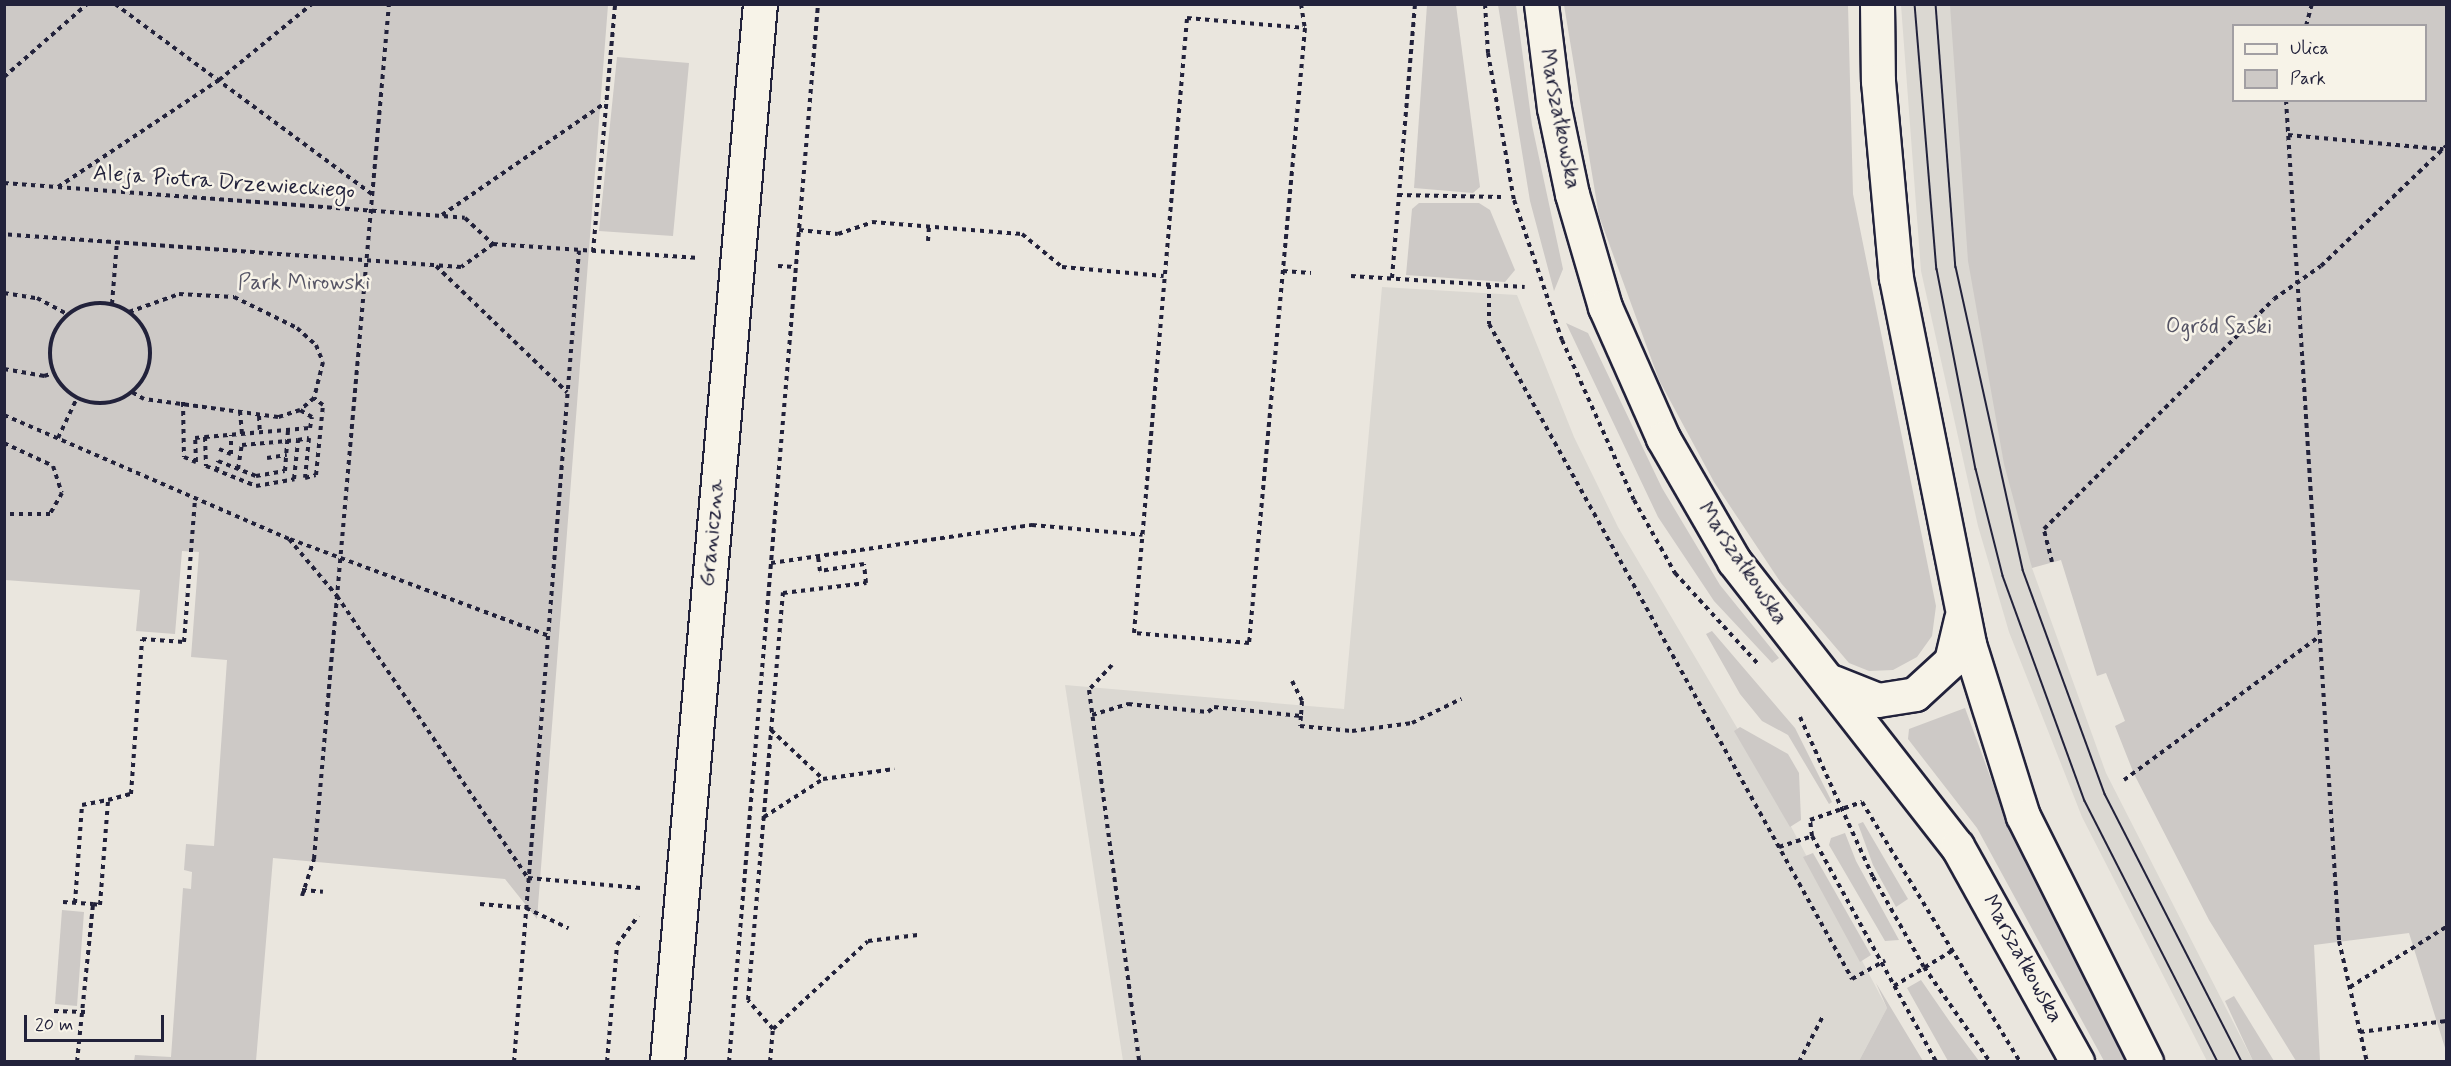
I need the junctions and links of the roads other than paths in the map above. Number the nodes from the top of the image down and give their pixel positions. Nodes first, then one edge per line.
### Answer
1 (760, 4) edge
2 (1541, 4) edge
3 (1877, 4) edge
4 (1960, 599) junction
5 (1824, 675) junction
6 (667, 1062) edge
7 (2078, 1062) edge
8 (2146, 1062) edge

1 - 6 main road, Graniczna
2 - 5 main road, Marszałkowska
3 - 4 main road
4 - 5 main road
4 - 8 main road
5 - 7 main road, Marszałkowska

